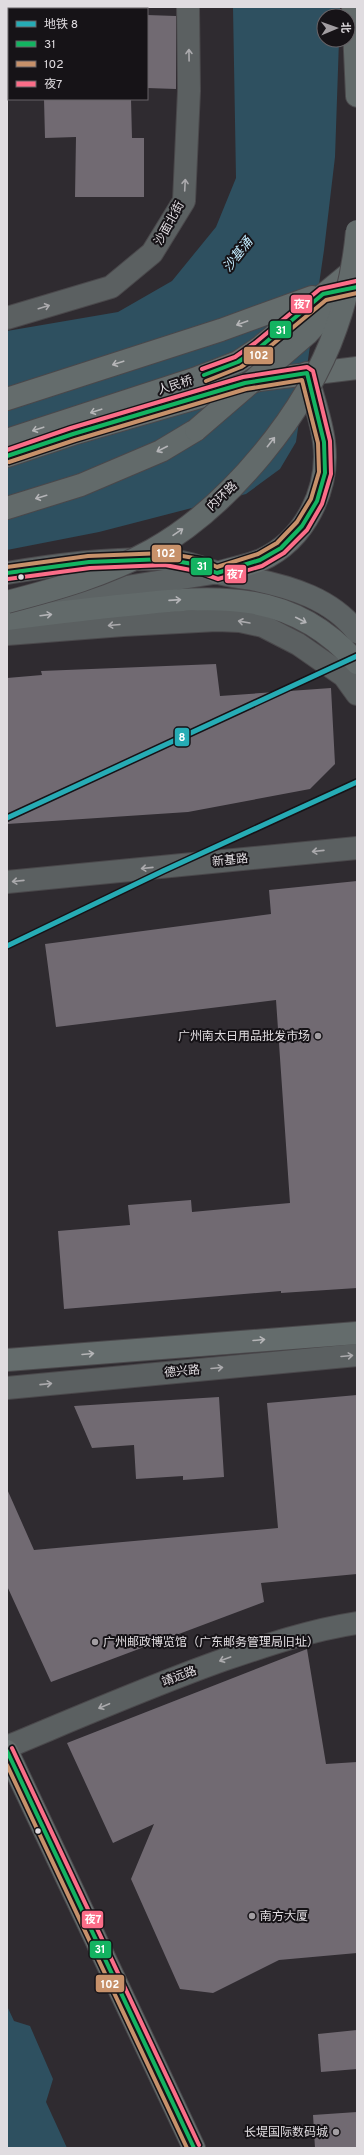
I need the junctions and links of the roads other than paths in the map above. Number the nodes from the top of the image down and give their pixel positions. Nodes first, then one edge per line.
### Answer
1 (188, 7) edge
2 (354, 7) edge
3 (357, 96) edge
4 (357, 231) edge
5 (357, 267) edge
6 (357, 274) edge
7 (357, 287) edge
8 (322, 294) junction
9 (357, 304) edge
10 (7, 318) edge
11 (281, 319) junction
12 (357, 359) edge
13 (357, 368) edge
14 (307, 373) junction
15 (7, 399) edge
16 (196, 430) junction
17 (7, 440) edge
18 (7, 456) edge
19 (7, 508) edge
20 (7, 573) edge
21 (217, 573) junction
22 (7, 592) edge
23 (7, 602) edge
24 (7, 620) edge
25 (357, 632) edge
26 (7, 634) edge
27 (357, 663) edge
28 (357, 694) edge
29 (357, 848) edge
30 (7, 882) edge
31 (357, 1333) edge
32 (357, 1355) edge
33 (7, 1360) edge
34 (7, 1388) edge
35 (357, 1623) edge
36 (7, 1747) edge
37 (7, 1751) edge
38 (194, 2148) edge

10 -> 1 street, 沙面北街
2 - 3 highway
23 -> 4 highway, 内环路, bridge
5 - 8 main road
6 - 8 main road
6 - 16 highway, bridge
7 - 8 main road
8 - 11 main road, 人民桥
9 - 16 highway, bridge
11 -> 15 main road
11 -> 17 main road, 人民桥
12 - 14 main road
13 - 14 main road
14 - 18 main road, 人民桥, bridge
14 - 21 main road
16 -> 19 highway
20 - 21 main road
21 - 22 main road
21 - 25 main road
24 -> 27 highway
28 -> 26 street
29 -> 30 street, 新基路
33 -> 31 main road
34 -> 32 street, 德兴路
35 -> 36 street, 靖远路
37 - 38 main road

